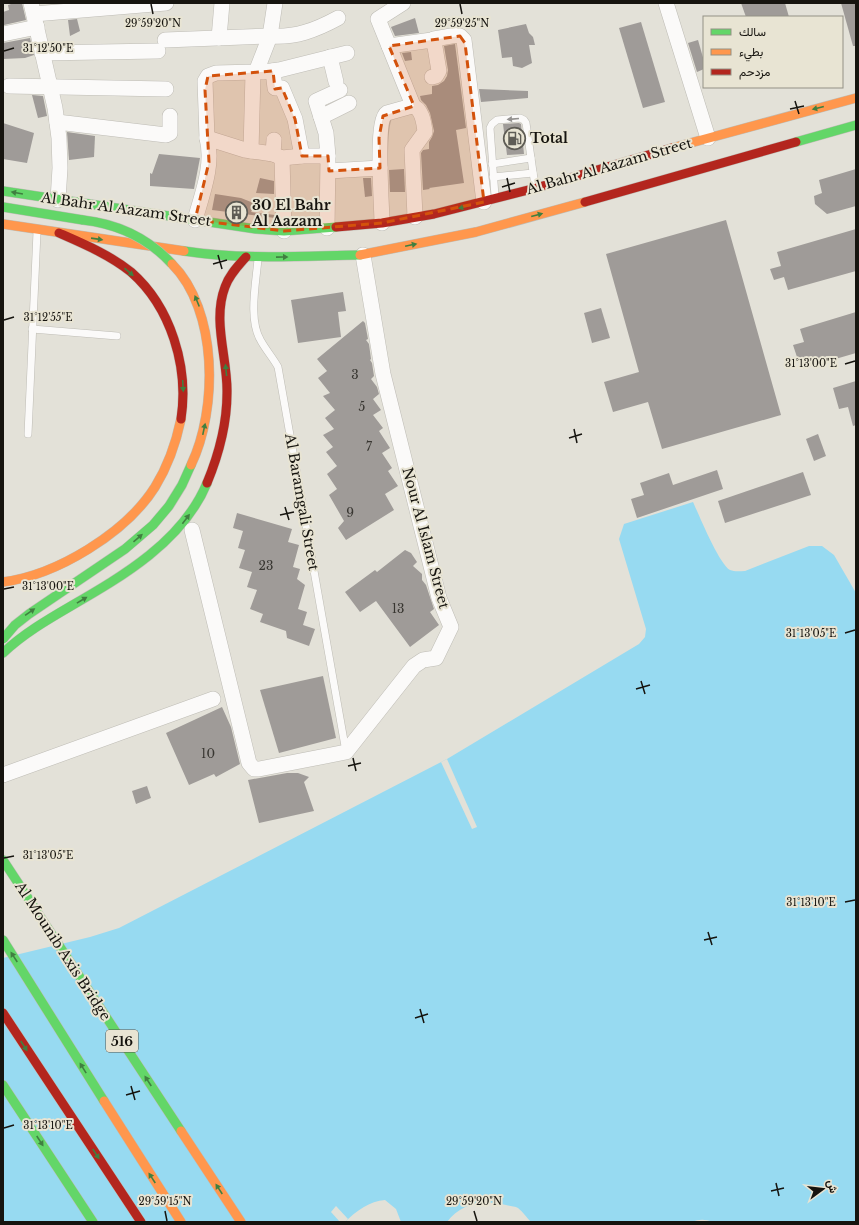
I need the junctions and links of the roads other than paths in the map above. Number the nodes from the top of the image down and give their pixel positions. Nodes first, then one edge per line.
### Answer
1 (166, 3) edge
2 (222, 3) edge
3 (275, 3) edge
4 (666, 3) edge
5 (396, 5) edge
6 (34, 15) edge
7 (338, 18) dead end
8 (3, 34) edge
9 (270, 36) junction
10 (219, 38) junction
11 (433, 40) junction
12 (390, 46) junction
13 (42, 52) junction
14 (347, 53) dead end
15 (330, 57) junction
16 (272, 71) junction
17 (255, 72) junction
18 (432, 77) dead end
19 (49, 84) junction
20 (6, 86) edge
21 (166, 89) dead end
22 (856, 98) edge
23 (349, 103) dead end
24 (412, 106) junction
25 (170, 116) dead end
26 (321, 117) junction
27 (57, 122) junction
28 (856, 125) edge
29 (207, 138) junction
30 (708, 138) junction
31 (276, 150) junction
32 (251, 151) junction
33 (302, 156) junction
34 (531, 158) junction
35 (328, 163) junction
36 (492, 164) junction
37 (380, 168) junction
38 (533, 173) junction
39 (493, 177) junction
40 (536, 188) junction
41 (3, 191) edge
42 (58, 200) junction
43 (490, 200) junction
44 (3, 207) edge
45 (415, 217) junction
46 (195, 220) junction
47 (382, 223) junction
48 (3, 224) edge
49 (327, 228) junction
50 (37, 230) junction
51 (284, 231) junction
52 (59, 233) junction
53 (363, 255) junction
54 (246, 257) junction
55 (258, 257) junction
56 (32, 329) junction
57 (117, 336) dead end
58 (28, 434) dead end
59 (192, 530) dead end
60 (3, 582) edge
61 (3, 639) edge
62 (3, 653) edge
63 (213, 699) dead end
64 (346, 752) junction
65 (3, 775) edge
66 (3, 860) edge
67 (3, 940) edge
68 (3, 1013) edge
69 (3, 1085) edge
70 (93, 1222) edge
71 (141, 1222) edge
72 (181, 1222) edge
73 (241, 1222) edge

1 - 6 street
2 - 10 street
3 - 9 street
4 - 30 street
5 - 12 street
6 - 8 street
6 - 13 street
7 - 9 street
9 - 10 street
9 - 17 street
10 - 13 street
11 - 12 street
11 - 18 street
11 - 43 street
12 - 24 street
13 - 19 street
14 - 15 street
15 - 16 street
15 - 26 street
16 - 17 street
16 - 33 street
17 - 29 street
17 - 32 street
19 - 20 street
19 - 21 street
19 - 27 street
22 -> 30 main road, Al Bahr Al Aazam Street
23 - 26 street
24 - 37 street
24 - 45 street
25 - 27 street
26 - 35 street
27 - 42 street
53 -> 28 main road, Al Bahr Al Aazam Street
29 - 32 street
29 - 46 street
30 - 40 main road, Al Bahr Al Aazam Street
31 - 32 street
31 - 33 street
31 - 51 street
33 - 35 street
34 - 36 lane
34 -> 36 lane
34 - 38 lane
35 - 37 street
35 - 49 street
36 - 39 lane
37 - 47 street
38 - 39 lane
38 - 40 lane
39 - 43 lane
40 - 43 main road, Al Bahr Al Aazam Street
42 -> 41 main road, Al Bahr Al Aazam Street
42 - 46 main road, Al Bahr Al Aazam Street
43 -> 45 main road, Al Bahr Al Aazam Street
61 -> 44 main road, bridge
45 - 47 main road, Al Bahr Al Aazam Street
46 - 51 main road, Al Bahr Al Aazam Street
47 - 49 main road, Al Bahr Al Aazam Street
48 - 50 main road, Al Bahr Al Aazam Street
49 - 51 main road, Al Bahr Al Aazam Street
50 - 52 main road, Al Bahr Al Aazam Street
50 - 56 lane
52 -> 54 main road, Al Bahr Al Aazam Street
52 -> 60 main road
55 -> 53 main road, Al Bahr Al Aazam Street
53 - 64 street, Nour Al Islam Street
54 - 55 main road, Al Bahr Al Aazam Street
62 -> 54 main road
55 - 64 lane, Al Baramgali Street
56 - 57 lane
56 - 58 lane
59 - 64 street
63 - 65 street
73 -> 66 main road, Al Mounib Axis Bridge / 516
72 -> 67 main road
68 -> 71 main road
69 -> 70 main road

